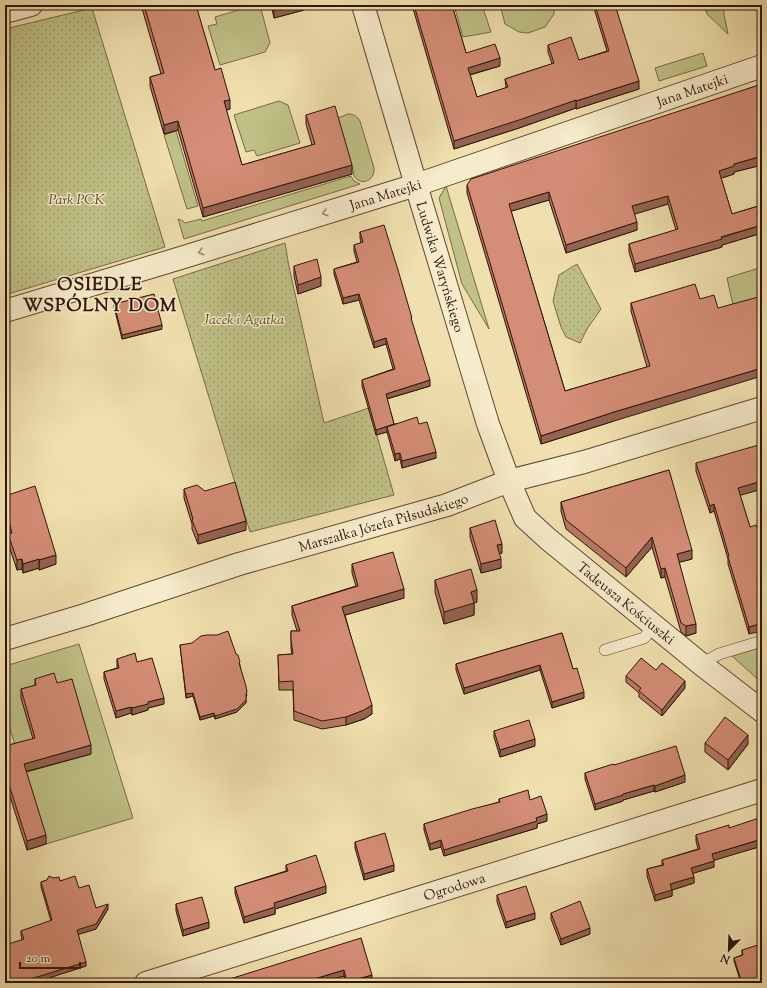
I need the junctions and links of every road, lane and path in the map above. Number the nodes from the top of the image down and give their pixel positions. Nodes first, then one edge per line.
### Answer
1 (31, 5) edge
2 (363, 5) edge
3 (5, 12) edge
4 (762, 66) edge
5 (416, 185) junction
6 (5, 311) edge
7 (762, 408) edge
8 (508, 481) junction
9 (654, 626) junction
10 (5, 639) edge
11 (762, 641) edge
12 (605, 650) dead end
13 (700, 664) junction
14 (762, 712) edge
15 (762, 790) edge
16 (146, 983) edge

1 - 3 street
2 - 5 street, Ludwika Waryńskiego
4 - 5 street, Jana Matejki
5 -> 6 street, Jana Matejki
5 - 8 street, Ludwika Waryńskiego
7 - 8 street, Marszałka Józefa Piłsudskiego
8 - 9 street, Tadeusza Kościuszki
8 - 10 street, Marszałka Józefa Piłsudskiego
9 - 12 lane
9 - 13 street, Tadeusza Kościuszki
11 - 13 lane
13 - 14 street, Tadeusza Kościuszki
15 - 16 street, Ogrodowa

